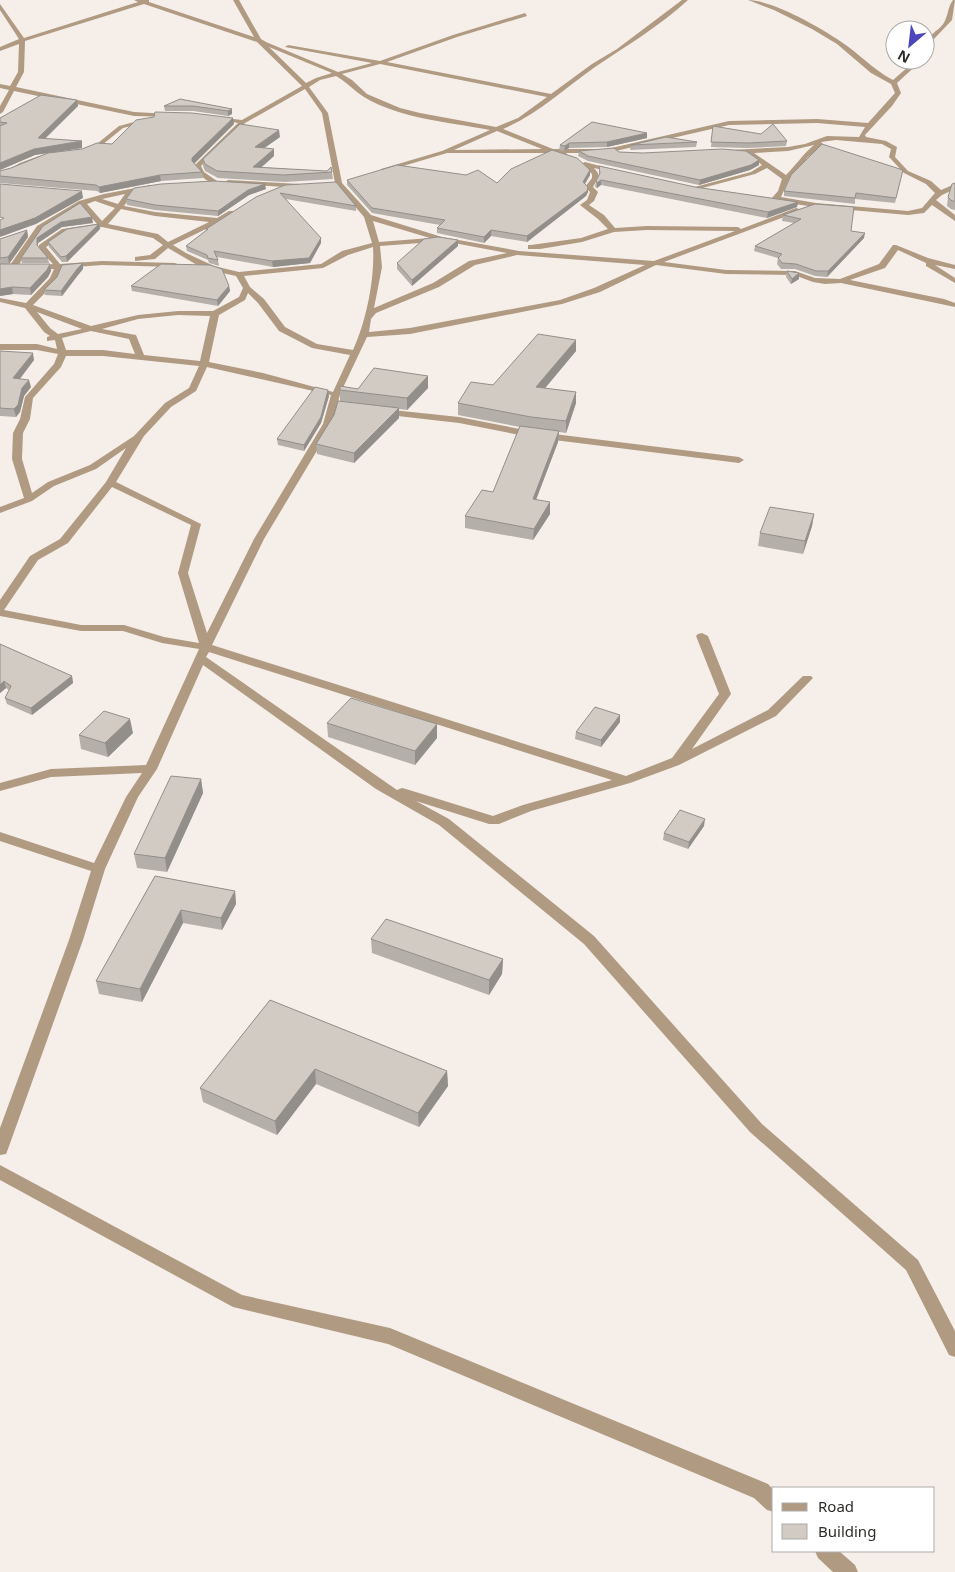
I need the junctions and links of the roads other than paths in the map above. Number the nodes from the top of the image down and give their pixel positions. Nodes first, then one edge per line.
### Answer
1 (137, 0) edge
2 (150, 0) edge
3 (236, 0) edge
4 (685, 0) edge
5 (751, 0) edge
6 (955, 1) edge
7 (144, 2) junction
8 (0, 6) edge
9 (525, 15) dead end
10 (935, 33) edge
11 (22, 40) junction
12 (259, 41) junction
13 (0, 48) edge
14 (381, 62) junction
15 (909, 70) edge
16 (335, 74) junction
17 (894, 84) junction
18 (305, 85) junction
19 (0, 86) edge
20 (12, 90) junction
21 (553, 96) junction
22 (0, 112) edge
23 (174, 116) junction
24 (183, 116) edge
25 (213, 117) edge
26 (243, 122) junction
27 (868, 125) junction
28 (497, 129) junction
29 (828, 138) junction
30 (862, 139) junction
31 (722, 150) edge
32 (607, 151) junction
33 (81, 152) edge
34 (444, 152) junction
35 (552, 152) junction
36 (748, 152) junction
37 (630, 154) edge
38 (48, 155) edge
39 (584, 164) junction
40 (767, 165) junction
41 (621, 172) edge
42 (372, 173) edge
43 (0, 174) edge
44 (786, 178) junction
45 (215, 182) junction
46 (197, 183) edge
47 (162, 185) edge
48 (285, 186) junction
49 (304, 186) edge
50 (686, 186) edge
51 (955, 186) edge
52 (695, 188) junction
53 (132, 190) junction
54 (715, 190) edge
55 (269, 193) edge
56 (939, 193) junction
57 (86, 195) edge
58 (104, 196) junction
59 (95, 199) junction
60 (931, 200) junction
61 (82, 203) junction
62 (816, 205) junction
63 (118, 208) junction
64 (236, 210) edge
65 (368, 217) junction
66 (955, 219) edge
67 (220, 220) junction
68 (102, 225) junction
69 (40, 228) junction
70 (750, 228) junction
71 (613, 230) junction
72 (21, 234) edge
73 (441, 239) junction
74 (169, 244) junction
75 (376, 244) junction
76 (490, 247) junction
77 (519, 252) junction
78 (925, 260) junction
79 (102, 263) junction
80 (655, 263) junction
81 (59, 267) junction
82 (211, 267) junction
83 (955, 267) edge
84 (21, 268) edge
85 (30, 268) edge
86 (239, 274) junction
87 (841, 281) junction
88 (955, 281) edge
89 (247, 288) junction
90 (0, 300) edge
91 (955, 305) edge
92 (28, 306) junction
93 (215, 314) junction
94 (368, 318) junction
95 (91, 329) junction
96 (364, 335) junction
97 (58, 338) junction
98 (4, 346) edge
99 (0, 351) edge
100 (63, 353) junction
101 (356, 353) junction
102 (140, 357) junction
103 (204, 364) junction
104 (336, 394) junction
105 (369, 410) edge
106 (140, 434) junction
107 (739, 460) dead end
108 (110, 483) junction
109 (29, 499) junction
110 (0, 510) edge
111 (0, 608) edge
112 (0, 613) edge
113 (702, 636) dead end
114 (203, 652) junction
115 (807, 678) dead end
116 (675, 762) junction
117 (151, 769) junction
118 (626, 780) junction
119 (380, 786) junction
120 (0, 787) edge
121 (0, 836) edge
122 (98, 869) junction
123 (0, 1149) edge
124 (0, 1172) edge
125 (955, 1349) edge
126 (772, 1500) edge
127 (826, 1552) edge
128 (848, 1572) edge

1 - 7 street
2 - 7 street
3 - 12 street
4 - 21 street
5 - 17 street
6 - 10 street
7 - 11 street
7 - 12 street
8 - 11 street
9 - 14 street
11 - 13 street
11 - 20 street
12 - 14 street
12 - 16 street
12 - 18 street
14 - 16 street
14 - 21 street
15 - 17 street
16 - 18 street
16 - 28 street
17 - 27 street
18 - 26 street
18 - 65 street
19 - 20 street
20 - 22 street
20 - 23 street
21 - 28 street
23 - 24 street
23 - 33 street
25 - 26 street
26 - 45 street
27 - 30 street
27 - 32 street
28 - 34 street
28 - 35 street
29 - 30 street
29 - 36 street
29 - 44 street
30 - 56 street
31 - 36 street
32 - 35 street
32 - 37 street
34 - 35 street
34 - 42 street
35 - 39 street
36 - 40 street
38 - 43 street
39 - 41 street
39 - 71 street
40 - 44 street
40 - 52 street
44 - 62 street
45 - 46 street
45 - 48 street
47 - 53 street
48 - 49 street
48 - 55 street
50 - 52 street
51 - 56 street
52 - 54 street
53 - 58 street
53 - 63 street
56 - 60 street
57 - 58 street
58 - 59 street
59 - 61 street
59 - 63 street
60 - 62 street
60 - 66 street
61 - 68 street
61 - 69 street
62 - 70 street
63 - 67 street
63 - 68 street
64 - 67 street
65 - 73 street
65 - 75 street
67 - 74 street
68 - 74 street
68 - 81 street
69 - 72 street
69 - 84 street
70 - 71 street
70 - 80 street
71 - 76 street
73 - 75 street
73 - 76 street
74 - 79 street
74 - 82 street
75 - 86 street
75 - 94 street
76 - 77 street
77 - 80 street
77 - 94 street
78 - 83 street
78 - 87 street
78 - 88 street
79 - 81 street
79 - 82 street
80 - 87 street
80 - 96 street
81 - 85 street
81 - 92 street
82 - 86 street
86 - 89 street
87 - 91 street
89 - 93 street
89 - 101 street
90 - 92 street
92 - 95 street
92 - 97 street
93 - 95 street
93 - 103 street
94 - 96 street
95 - 97 street
95 - 102 street
96 - 101 street
97 - 98 street
97 - 100 street
98 - 99 street
98 - 100 street
100 - 102 street
100 - 109 street
101 - 104 street
102 - 103 street
103 - 104 street
103 - 106 street
104 - 114 street
105 - 107 street
106 - 108 street
106 - 109 street
108 - 111 street
108 - 114 street
109 - 110 street
112 - 114 street
113 - 116 street
114 - 117 street
114 - 118 street
114 - 119 street
115 - 116 street
116 - 118 street
117 - 120 street
117 - 122 street
118 - 119 street
119 - 125 street
121 - 122 street
122 - 123 street
124 - 126 street
127 - 128 street

